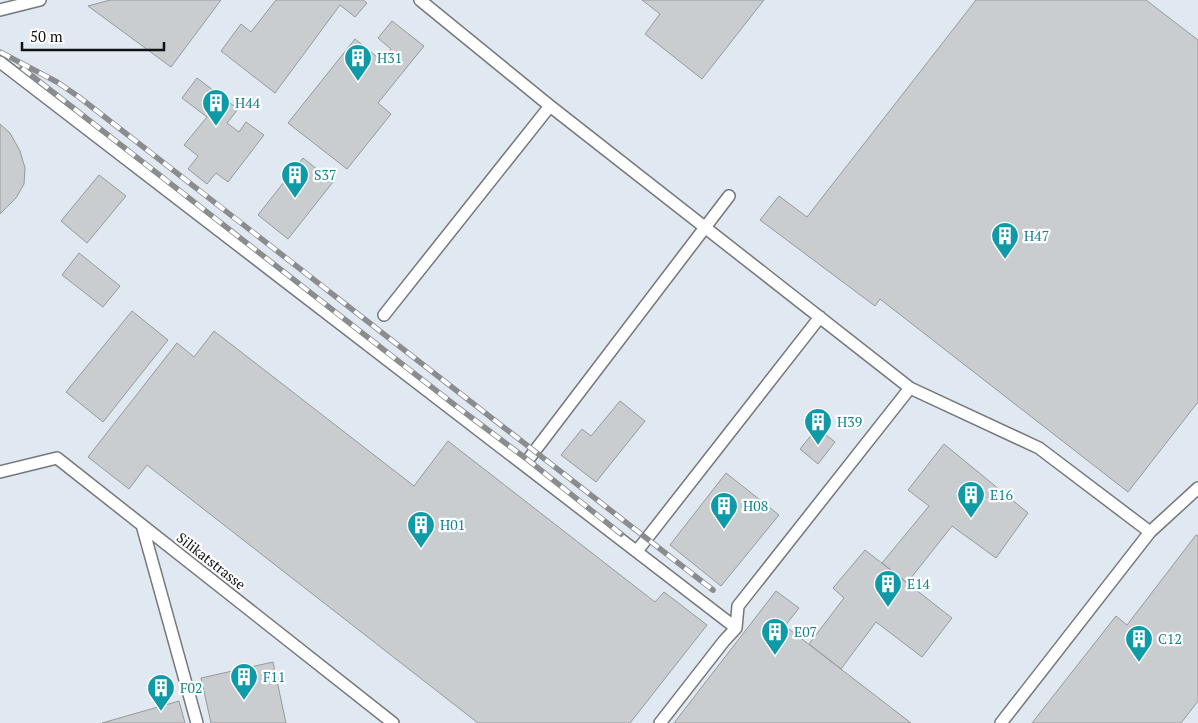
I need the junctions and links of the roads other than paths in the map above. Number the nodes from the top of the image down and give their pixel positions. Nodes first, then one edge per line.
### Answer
1 (40, 0) edge
2 (420, 0) edge
3 (0, 10) edge
4 (0, 62) edge
5 (550, 106) junction
6 (729, 196) dead end
7 (705, 228) junction
8 (384, 315) dead end
9 (820, 318) junction
10 (910, 388) junction
11 (524, 465) junction
12 (0, 472) edge
13 (1198, 488) edge
14 (142, 525) junction
15 (1150, 532) junction
16 (637, 551) junction
17 (736, 628) junction
18 (197, 723) edge
19 (393, 723) edge
20 (660, 723) edge
21 (1001, 723) edge

1 - 3 lane
2 - 5 lane
4 - 11 lane
5 - 7 lane
5 - 8 lane
6 - 7 lane
7 - 9 lane
7 - 11 lane
9 - 10 lane
9 - 16 lane
10 - 15 lane
10 - 17 lane
11 - 16 lane
12 - 14 lane, Silikatstrasse
13 - 15 lane
14 - 18 lane
14 - 19 lane, Silikatstrasse
15 - 21 lane
16 - 17 lane
17 - 20 lane

